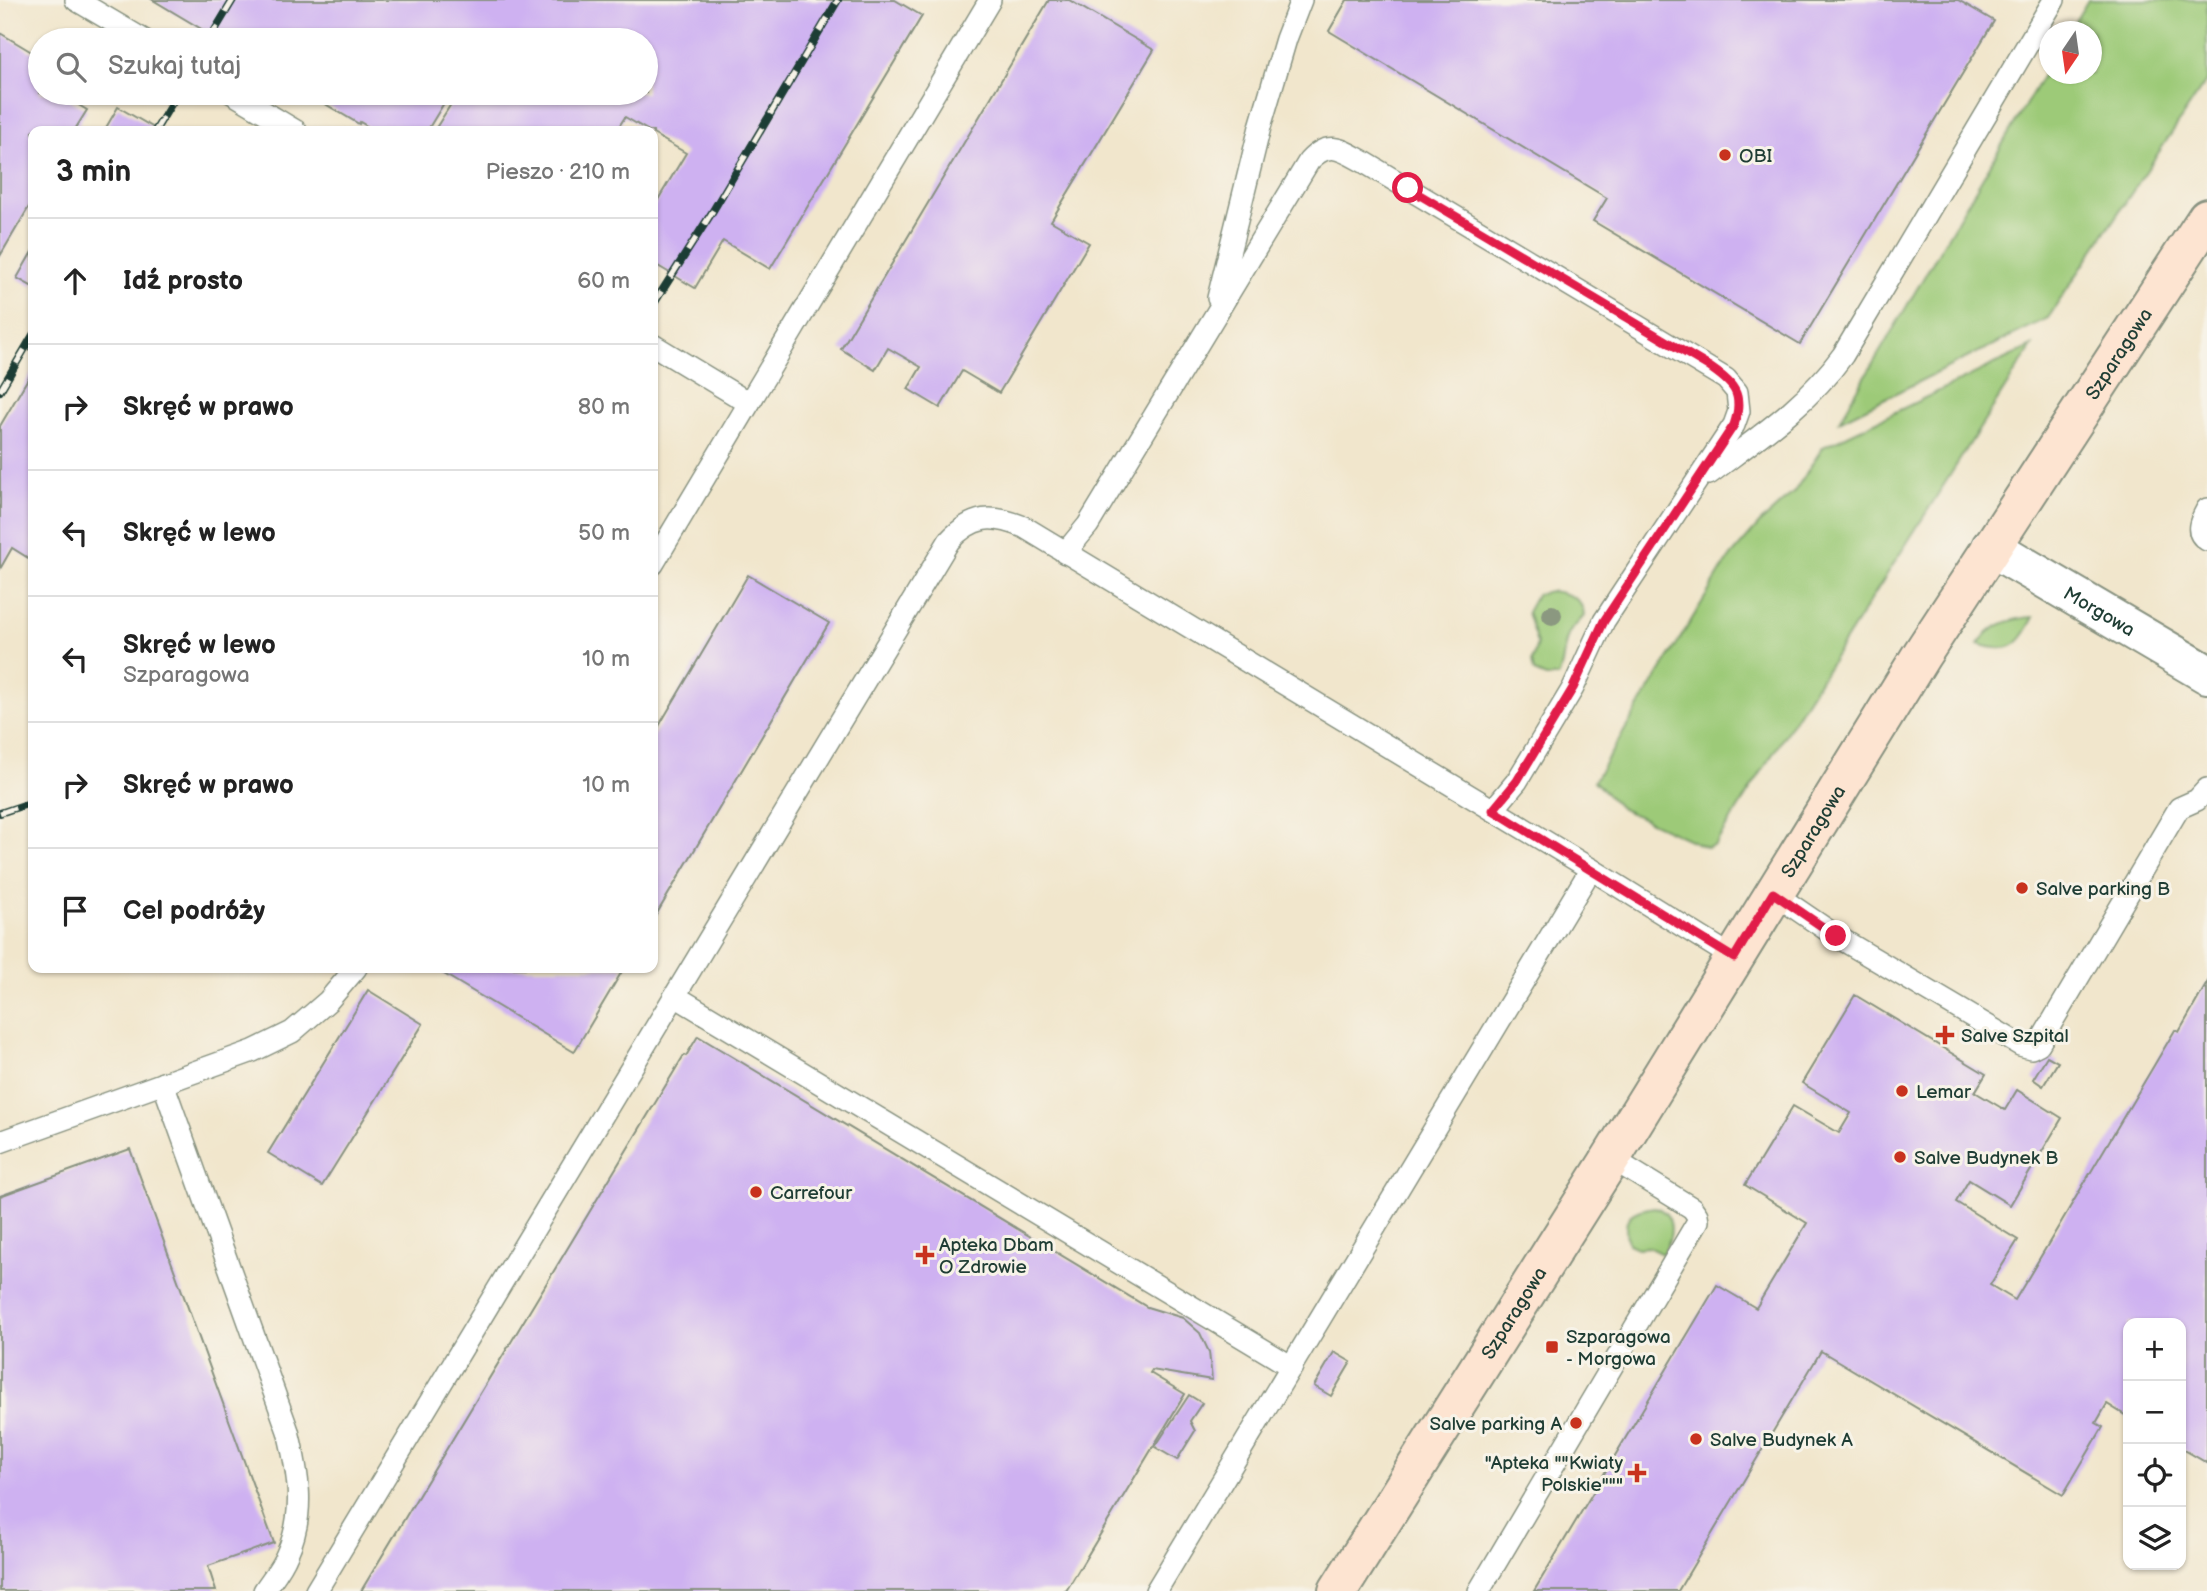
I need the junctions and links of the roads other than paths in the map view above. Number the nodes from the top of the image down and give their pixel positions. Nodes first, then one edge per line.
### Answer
1 (76, 0) edge
2 (990, 0) edge
3 (1301, 0) edge
4 (2054, 0) edge
5 (124, 28) edge
6 (252, 105) edge
7 (288, 126) edge
8 (2207, 218) edge
9 (1213, 318) junction
10 (658, 348) edge
11 (750, 403) junction
12 (1696, 484) junction
13 (2207, 509) edge
14 (2207, 540) edge
15 (1992, 547) junction
16 (1065, 553) junction
17 (658, 556) edge
18 (2207, 674) edge
19 (2207, 789) edge
20 (1493, 810) junction
21 (1591, 869) junction
22 (1773, 893) junction
23 (1734, 958) junction
24 (352, 973) edge
25 (675, 996) junction
26 (163, 1083) junction
27 (0, 1142) edge
28 (1611, 1158) junction
29 (1292, 1367) junction
30 (264, 1591) edge
31 (316, 1591) edge
32 (1156, 1591) edge
33 (1338, 1591) edge
34 (1479, 1591) edge

1 - 5 lane
2 - 11 lane
3 - 9 lane
4 - 12 lane
6 - 7 lane
8 - 15 street, Szparagowa
9 - 12 lane
9 - 16 lane
10 - 11 lane
11 - 17 lane
12 - 20 lane
13 - 14 lane
15 - 18 street, Morgowa
15 - 22 street, Szparagowa
16 - 20 lane
16 - 25 lane
19 - 22 lane
20 - 21 lane
21 - 23 lane
21 - 29 lane
22 - 23 street, Szparagowa
23 - 28 street, Szparagowa
24 - 26 lane
25 - 29 lane
25 - 31 lane
26 - 27 lane
26 - 30 lane
28 - 33 street, Szparagowa
28 - 34 lane
29 - 32 lane

